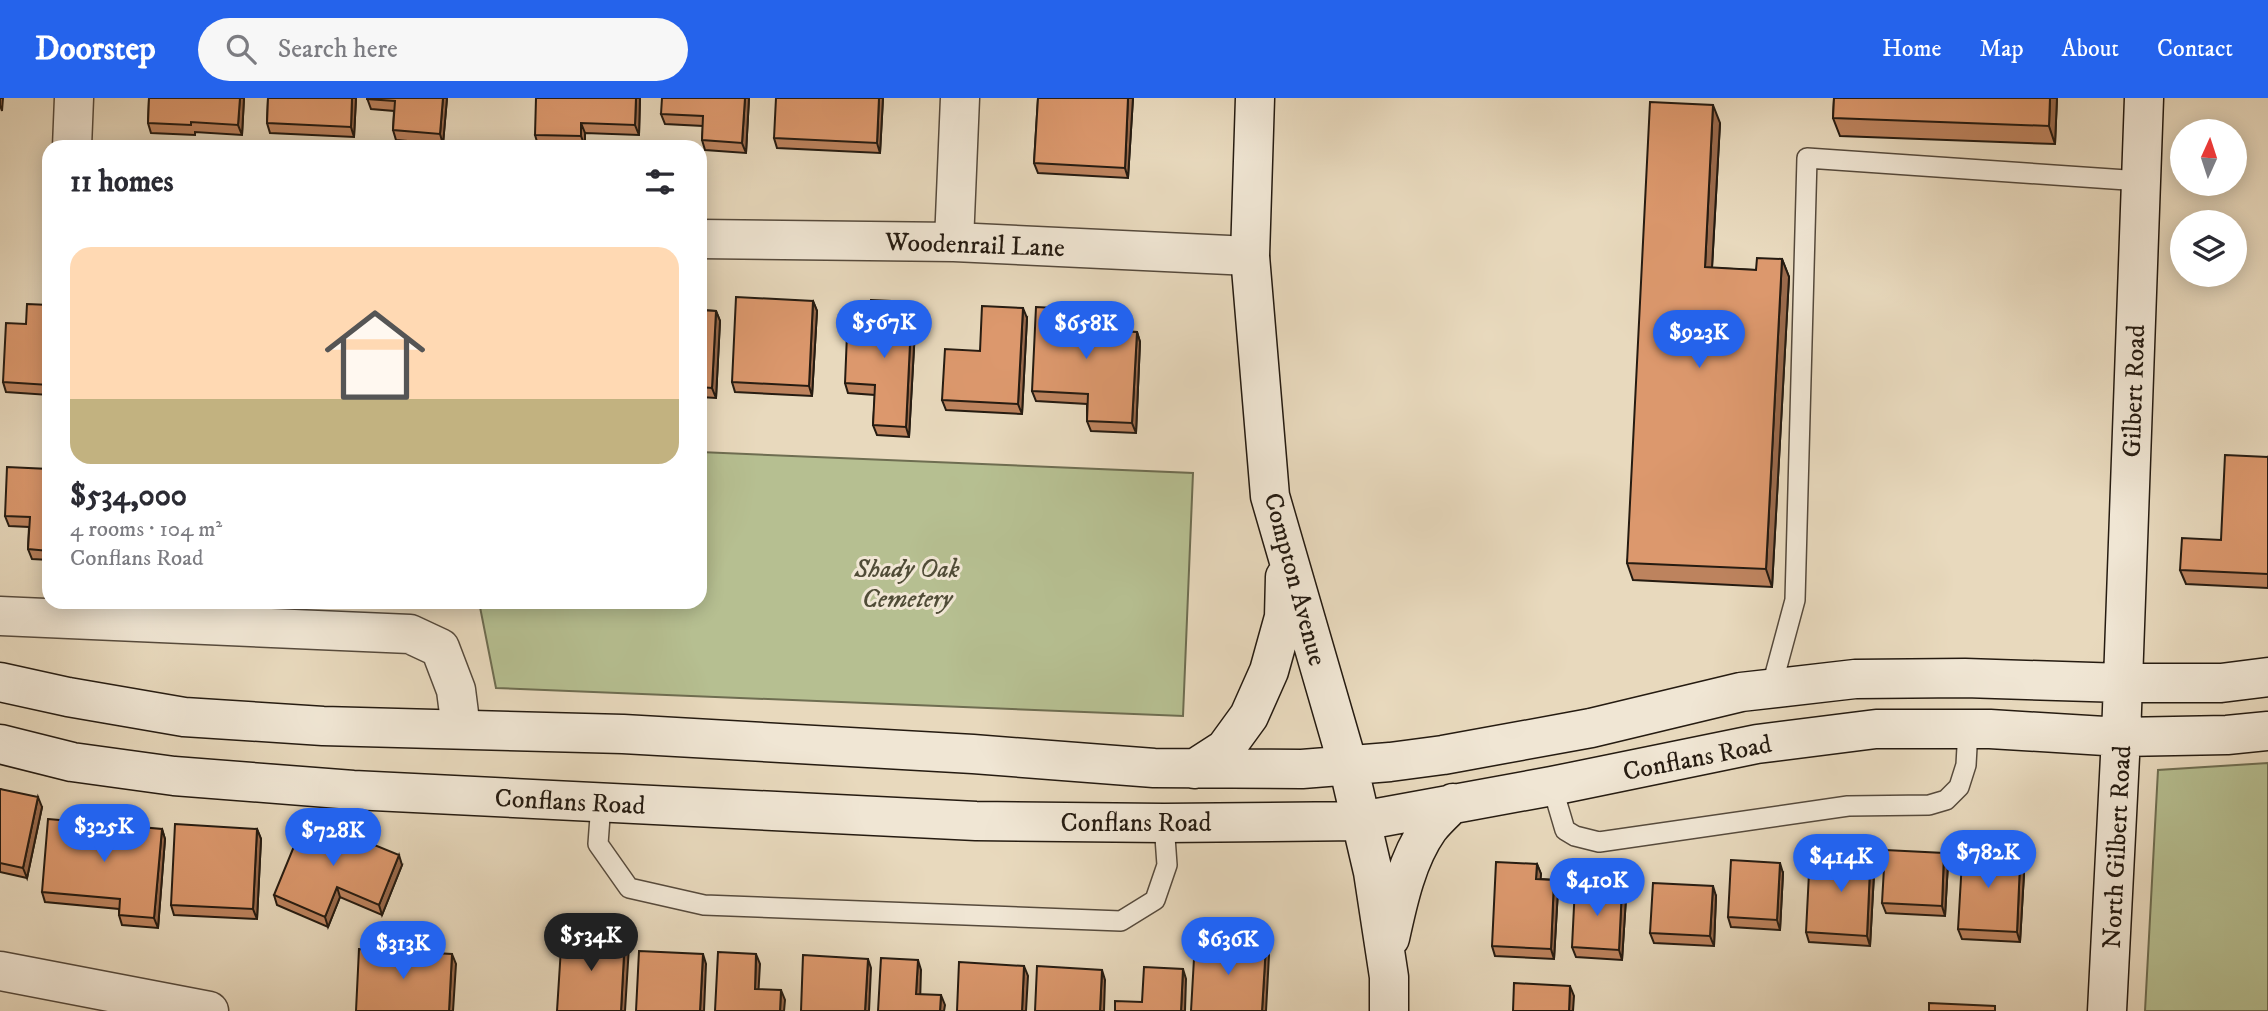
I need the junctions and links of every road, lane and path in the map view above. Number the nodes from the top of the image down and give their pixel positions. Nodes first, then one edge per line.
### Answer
1 (74, 98) edge
2 (960, 98) edge
3 (1255, 98) edge
4 (2144, 98) edge
5 (72, 140) edge
6 (2141, 181) junction
7 (707, 239) edge
8 (954, 242) junction
9 (1250, 256) junction
10 (1285, 547) junction
11 (0, 616) edge
12 (2268, 677) edge
13 (0, 682) edge
14 (2123, 683) junction
15 (1771, 689) junction
16 (461, 729) junction
17 (1968, 729) junction
18 (2268, 731) edge
19 (2121, 737) junction
20 (0, 744) edge
21 (1348, 765) junction
22 (1194, 769) junction
23 (1552, 786) junction
24 (601, 803) junction
25 (1453, 803) junction
26 (1361, 821) junction
27 (1164, 823) junction
28 (1387, 954) junction
29 (0, 971) edge
30 (207, 1010) edge
31 (1389, 1011) edge
32 (2107, 1011) edge

1 - 5 main road
2 - 8 main road
3 - 9 main road, Compton Avenue
4 - 6 main road, Gilbert Road
6 - 14 main road, Gilbert Road
6 - 15 lane
7 - 8 main road, Woodenrail Lane
8 - 9 main road, Woodenrail Lane
9 - 10 main road, Compton Avenue
10 - 21 main road, Compton Avenue
10 - 22 main road
11 - 16 main road
12 - 14 main road, Conflans Road
13 - 16 main road, Conflans Road
14 - 15 main road, Conflans Road
14 - 19 main road, North Gilbert Road
15 - 21 main road, Conflans Road
16 - 22 main road, Conflans Road
17 - 19 main road, Conflans Road
17 - 23 main road, Conflans Road
17 - 23 lane
18 - 19 main road, Conflans Road
19 - 32 main road, North Gilbert Road
20 - 24 main road, Conflans Road
21 - 22 main road, Conflans Road
21 - 26 main road, Compton Avenue
23 - 25 main road, Conflans Road
24 - 27 main road, Conflans Road
24 - 27 lane
25 - 26 main road, Conflans Road
25 - 28 main road
26 - 27 main road, Conflans Road
26 - 28 main road, Compton Avenue
28 - 31 main road, Compton Avenue
29 - 30 main road

